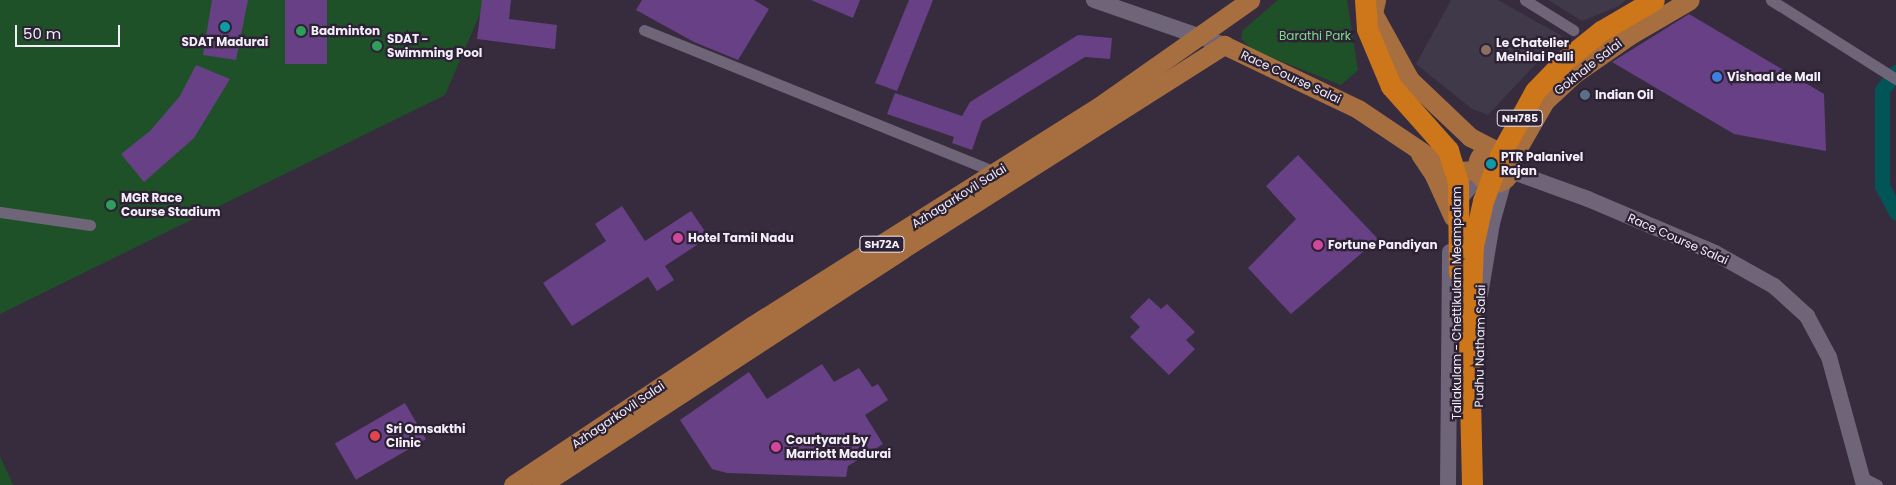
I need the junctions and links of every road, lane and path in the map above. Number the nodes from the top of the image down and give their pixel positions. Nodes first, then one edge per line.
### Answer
1 (1094, 0) edge
2 (1250, 0) edge
3 (1365, 0) edge
4 (1376, 0) edge
5 (1525, 0) edge
6 (1654, 0) edge
7 (1690, 0) edge
8 (1771, 0) edge
9 (1228, 16) junction
10 (644, 30) dead end
11 (1573, 30) dead end
12 (1200, 36) junction
13 (1224, 45) junction
14 (1896, 79) edge
15 (1415, 147) junction
16 (1492, 148) junction
17 (1508, 170) junction
18 (996, 172) junction
19 (1478, 173) junction
20 (0, 212) edge
21 (1454, 217) junction
22 (90, 225) dead end
23 (607, 432) junction
24 (1863, 481) edge
25 (513, 485) edge
26 (541, 485) edge
27 (1448, 485) edge
28 (1457, 485) edge
29 (1472, 485) edge
30 (1479, 485) edge
31 (1877, 485) edge

1 - 12 street, Race Course Salai
2 - 9 main road, Azhagarkovil Salai / SH72A
3 - 28 highway, Tallakulam - Chettikulam Meampalam
4 - 16 main road
5 - 11 street
6 - 29 highway, Tallakulam - Chettikulam Meampalam / NH785
7 - 17 main road, Gokhale Salai
8 - 14 street
9 - 12 main road, Azhagarkovil Salai / SH72A
9 - 13 main road
10 - 18 street
12 - 13 street, Race Course Salai
12 - 18 main road, Azhagarkovil Salai / SH72A
13 - 15 main road, Race Course Salai
13 - 23 main road, Azhagarkovil Salai / SH72A
15 - 19 main road, Race Course Salai
15 - 21 main road
16 - 17 main road
16 - 19 main road
17 - 19 main road
17 - 24 street, Race Course Salai
17 - 30 street, Pudhu Natham Salai
18 - 23 main road, Azhagarkovil Salai / SH72A
19 - 21 street
20 - 22 street
21 - 27 street
23 - 25 main road, Azhagarkovil Salai / SH72A
23 - 26 main road, Azhagarkovil Salai / SH72A
24 - 31 street

